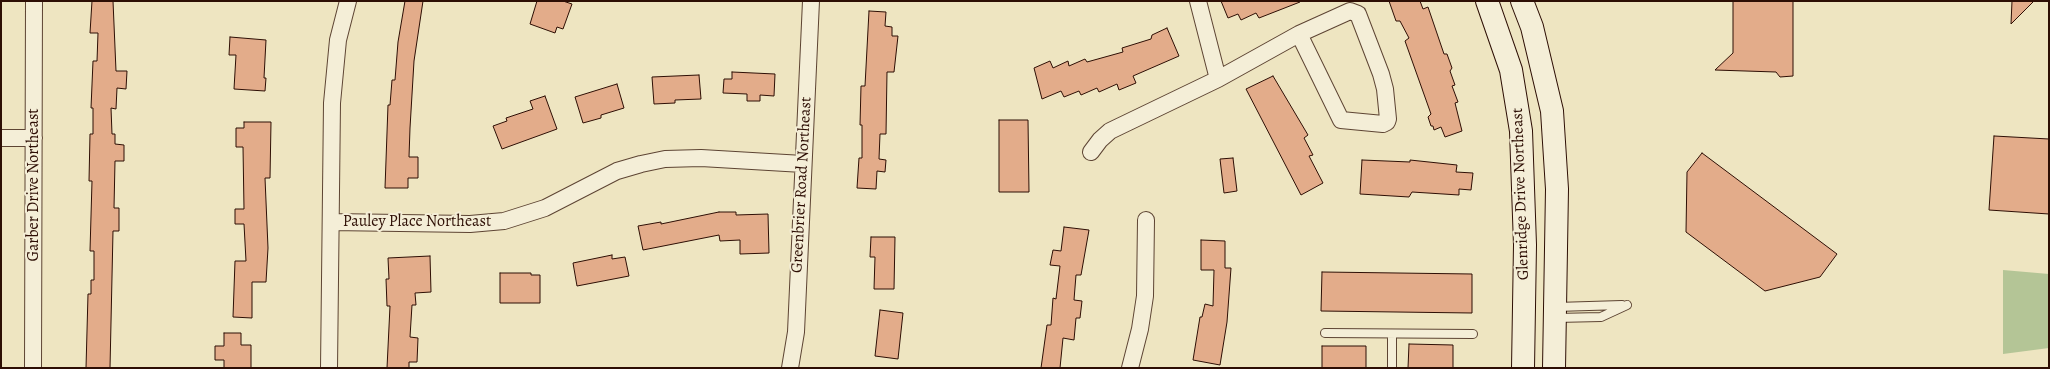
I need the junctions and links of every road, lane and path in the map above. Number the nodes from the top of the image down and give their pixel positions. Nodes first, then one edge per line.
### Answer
1 (34, 1) edge
2 (348, 1) edge
3 (811, 1) edge
4 (1198, 1) edge
5 (1487, 1) edge
6 (1522, 1) edge
7 (1298, 34) junction
8 (1218, 79) junction
9 (1, 138) edge
10 (34, 138) junction
11 (1091, 152) dead end
12 (803, 164) junction
13 (1146, 220) dead end
14 (331, 222) junction
15 (1555, 313) junction
16 (1325, 333) dead end
17 (1392, 334) junction
18 (1473, 334) dead end
19 (33, 368) edge
20 (329, 368) edge
21 (790, 368) edge
22 (1130, 368) edge
23 (1392, 368) edge
24 (1523, 368) edge
25 (1554, 368) edge

1 - 10 street, Garber Drive Northeast
2 - 14 street
3 - 12 street, Greenbrier Road Northeast
4 - 8 street
5 - 24 main road, Glenridge Drive Northeast
6 - 15 main road, Glenridge Drive Northeast
7 - 7 street
7 - 8 street
8 - 11 street
9 - 10 street
10 - 19 street, Garber Drive Northeast
12 - 14 street, Pauley Place Northeast
12 - 21 street, Greenbrier Road Northeast
13 - 22 street
14 - 20 street
15 - 15 lane
15 - 25 main road, Glenridge Drive Northeast
16 - 17 lane
17 - 18 lane
17 - 23 lane

